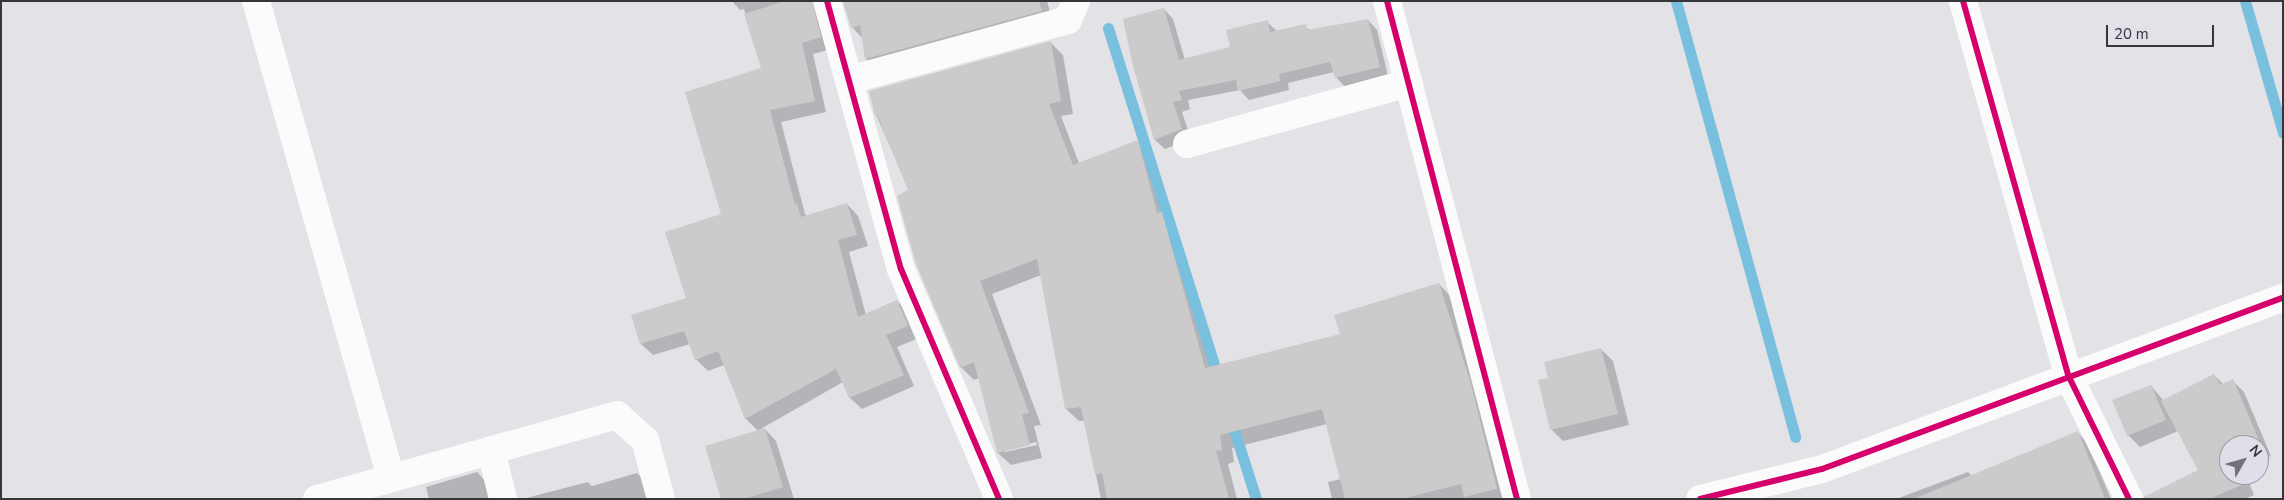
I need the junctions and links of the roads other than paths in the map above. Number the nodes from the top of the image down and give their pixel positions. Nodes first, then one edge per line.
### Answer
1 (256, 1) edge
2 (827, 1) edge
3 (1076, 1) edge
4 (1387, 1) edge
5 (1963, 1) edge
6 (849, 80) junction
7 (1408, 83) junction
8 (1187, 144) dead end
9 (2283, 298) edge
10 (2069, 377) junction
11 (491, 450) junction
12 (391, 478) junction
13 (317, 499) edge
14 (503, 499) edge
15 (661, 499) edge
16 (999, 499) edge
17 (1517, 499) edge
18 (1700, 499) edge
19 (2129, 499) edge

1 - 12 street
2 - 6 street
3 - 6 street
4 - 7 street
5 - 10 street
6 - 16 street
7 - 8 street
7 - 17 street
9 - 10 street
10 - 18 street
10 - 19 street
11 - 12 street
11 - 14 street
11 - 15 street
12 - 13 street

